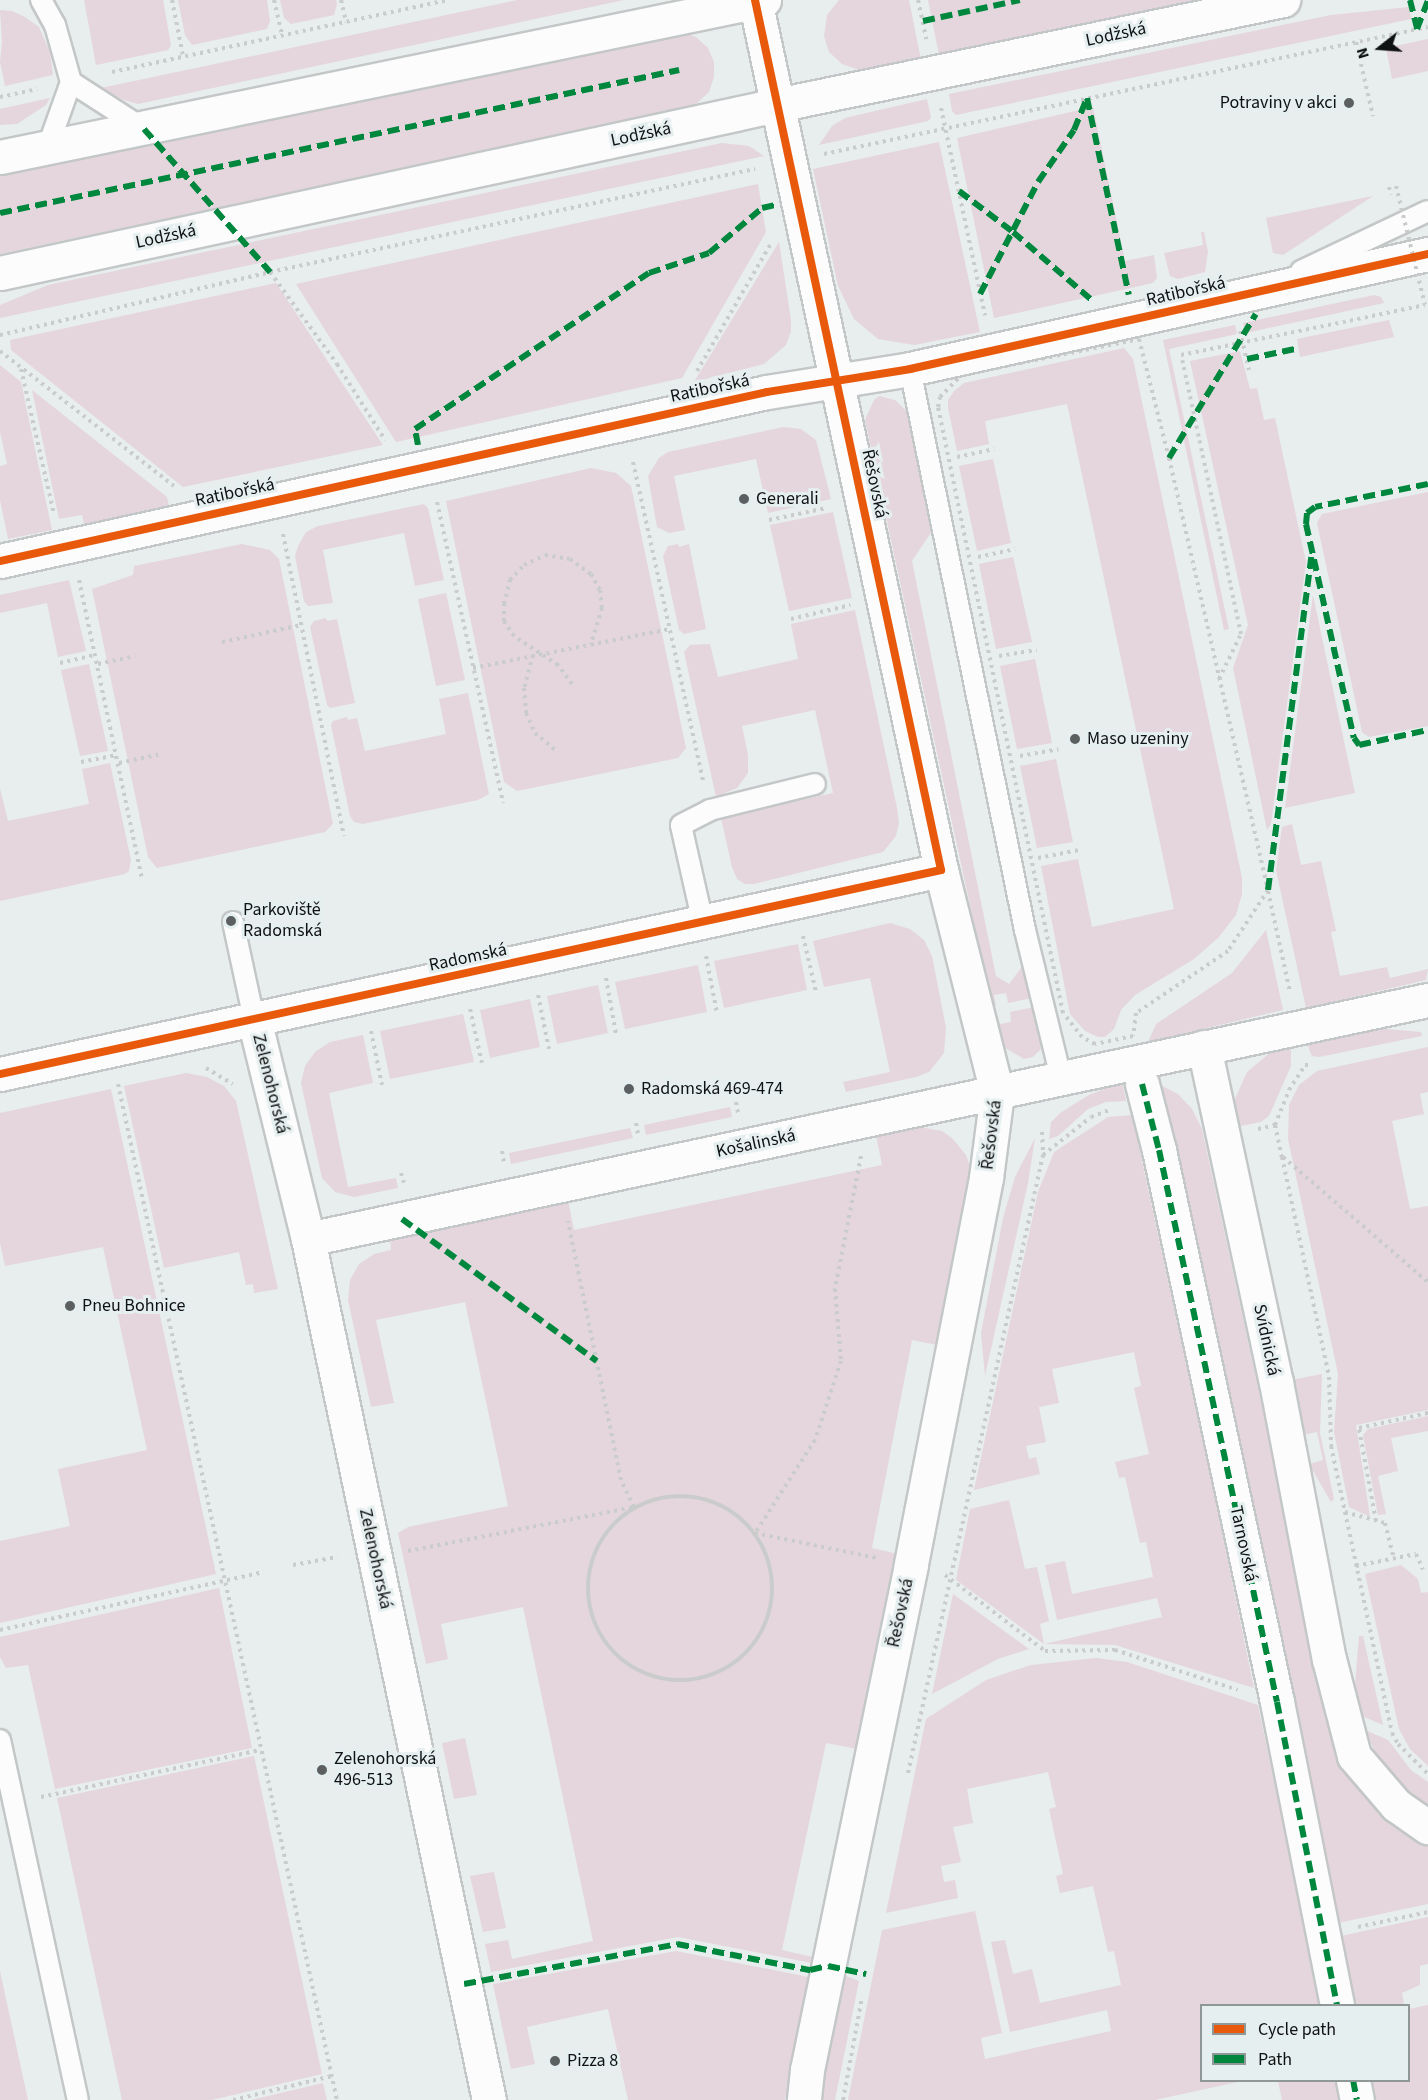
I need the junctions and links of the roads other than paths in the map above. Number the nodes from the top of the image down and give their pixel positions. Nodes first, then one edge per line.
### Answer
1 (41, 0) edge
2 (1283, 0) edge
3 (758, 1) edge
4 (70, 82) junction
5 (777, 105) junction
6 (144, 129) junction
7 (47, 149) junction
8 (0, 157) edge
9 (1428, 211) edge
10 (1428, 254) edge
11 (0, 273) edge
12 (1261, 291) junction
13 (910, 369) junction
14 (836, 380) junction
15 (0, 561) edge
16 (815, 784) dead end
17 (941, 870) junction
18 (232, 922) dead end
19 (704, 938) junction
20 (1428, 1000) edge
21 (254, 1019) junction
22 (1204, 1047) junction
23 (0, 1074) edge
24 (1061, 1078) junction
25 (997, 1093) junction
26 (1144, 1093) road end
27 (308, 1239) junction
28 (0, 1740) edge
29 (1428, 1827) edge
30 (1337, 2004) edge
31 (1353, 2082) edge
32 (78, 2100) edge
33 (489, 2100) edge
34 (804, 2100) edge
35 (1357, 2100) edge

1 - 4 lane
2 - 5 street, Lodžská
3 - 5 street, Řešovská
3 - 6 street
4 - 6 lane
4 - 7 lane
5 - 11 street, Lodžská
5 - 14 street, Řešovská
6 - 7 street
7 - 8 street
9 - 12 lane
10 - 12 street, Ratibořská
12 - 13 street, Ratibořská
13 - 14 street, Ratibořská
13 - 24 lane
14 - 15 street, Ratibořská
14 - 17 street, Řešovská
16 - 19 lane
17 - 19 street, Radomská
17 - 25 street, Řešovská
18 - 21 lane
19 - 21 street, Radomská
20 - 22 street
21 - 23 street, Radomská
21 - 27 street, Zelenohorská
22 - 24 street, Košalinská
22 - 29 street, Svídnická
24 - 25 street, Košalinská
25 - 27 street, Košalinská
25 - 34 street, Řešovská
26 - 30 street, Tarnovská
27 - 33 street, Zelenohorská
28 - 32 lane
31 - 35 street

